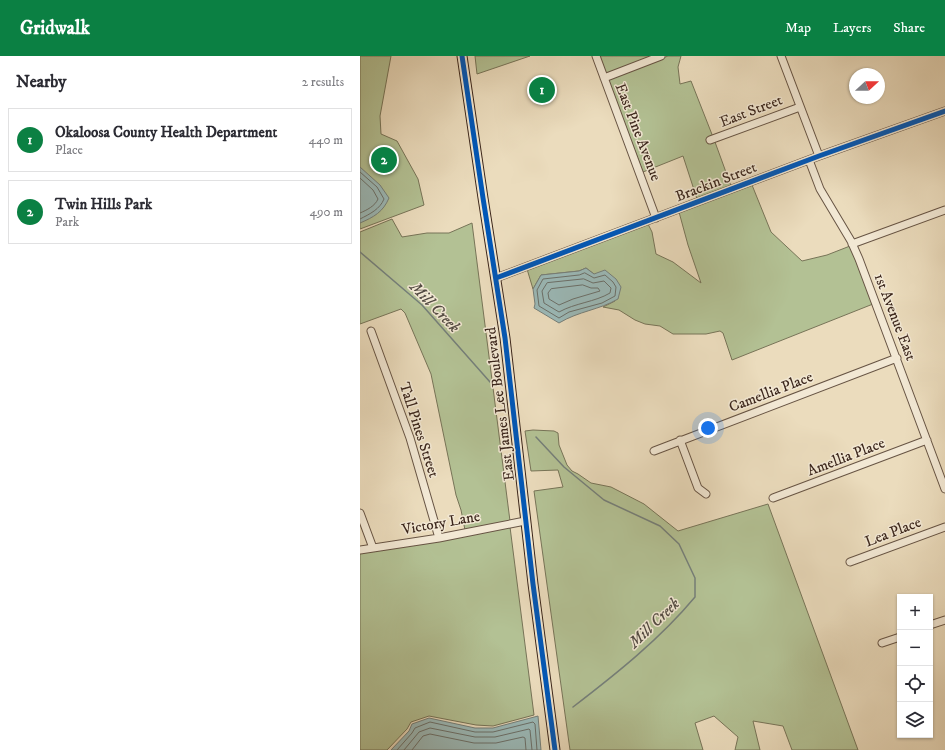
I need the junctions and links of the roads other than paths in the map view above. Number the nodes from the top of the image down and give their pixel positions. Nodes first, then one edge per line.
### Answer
1 (462, 56) edge
2 (596, 56) edge
3 (661, 56) edge
4 (782, 56) edge
5 (604, 78) junction
6 (800, 106) junction
7 (945, 111) edge
8 (710, 140) dead end
9 (819, 156) junction
10 (809, 160) junction
11 (945, 210) edge
12 (656, 218) junction
13 (852, 244) junction
14 (496, 278) junction
15 (372, 331) dead end
16 (897, 358) junction
17 (680, 440) junction
18 (927, 440) junction
19 (654, 450) dead end
20 (945, 489) edge
21 (706, 494) dead end
22 (773, 498) dead end
23 (360, 513) edge
24 (525, 521) junction
25 (945, 527) edge
26 (439, 538) junction
27 (373, 548) junction
28 (360, 550) edge
29 (850, 562) dead end
30 (945, 620) edge
31 (933, 624) edge
32 (897, 638) edge
33 (882, 644) dead end
34 (555, 750) edge

1 - 14 main road, East James Lee Boulevard
2 - 5 street, East Pine Avenue
3 - 5 street
4 - 6 street
5 - 12 street, East Pine Avenue
6 - 8 street, East Street
6 - 9 street
7 - 9 street, Brackin Street
9 - 10 street, Brackin Street
10 - 12 street, Brackin Street
10 - 13 street, 1st Avenue East
11 - 13 street
12 - 14 street, Brackin Street
13 - 16 street, 1st Avenue East
14 - 24 main road, East James Lee Boulevard
15 - 26 street, Tall Pines Street
16 - 17 street, Camellia Place
16 - 18 street, 1st Avenue East
17 - 19 street, Camellia Place
17 - 21 street
18 - 20 street, 1st Avenue East
18 - 22 street, Amellia Place
23 - 27 street
24 - 26 street, Victory Lane
24 - 34 main road, East James Lee Boulevard
25 - 29 street, Lea Place
26 - 27 street, Victory Lane
27 - 28 street, Victory Lane
30 - 31 street
32 - 33 street

